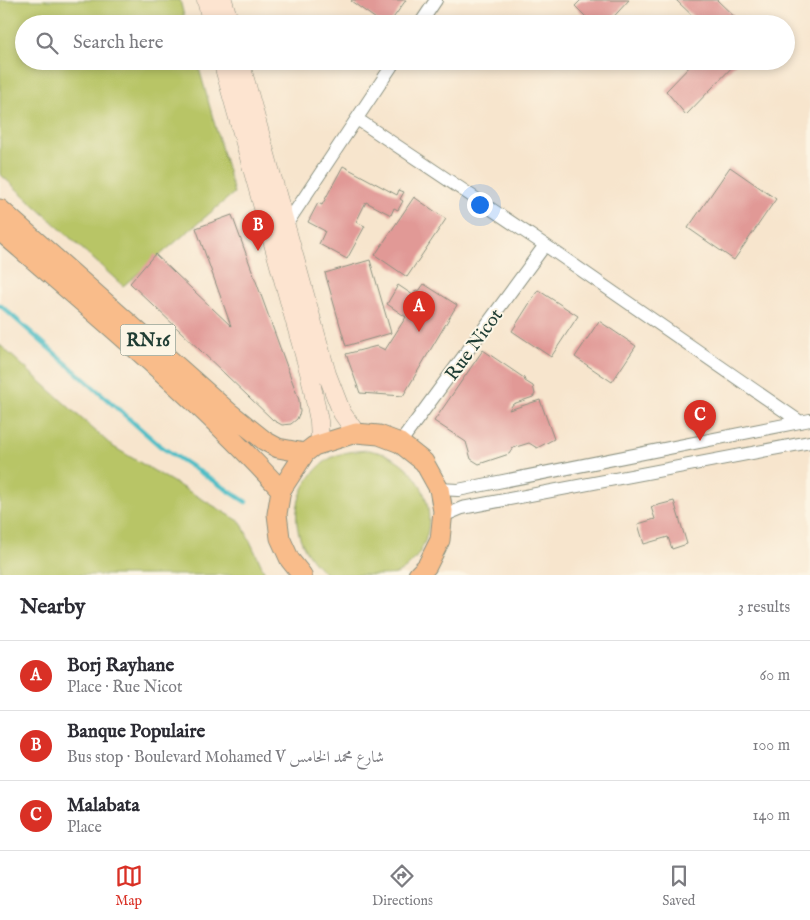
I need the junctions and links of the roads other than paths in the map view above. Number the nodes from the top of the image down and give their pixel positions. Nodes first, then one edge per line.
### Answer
1 (206, 0) edge
2 (223, 0) edge
3 (436, 0) edge
4 (210, 15) edge
5 (227, 15) edge
6 (426, 15) edge
7 (225, 70) edge
8 (243, 70) edge
9 (389, 70) edge
10 (357, 119) junction
11 (0, 209) edge
12 (286, 225) junction
13 (0, 231) edge
14 (545, 245) junction
15 (805, 421) edge
16 (356, 433) junction
17 (810, 442) edge
18 (400, 443) junction
19 (313, 448) junction
20 (439, 489) junction
21 (281, 490) junction
22 (443, 516) junction
23 (426, 572) edge
24 (302, 575) edge

1 - 4 main road
2 - 5 main road
3 - 6 street
7 - 19 main road
8 - 12 main road
9 - 10 street
10 - 12 street
10 - 14 street
11 - 19 main road, RN16
12 - 16 main road
13 - 21 main road, RN16
14 - 15 street
14 - 18 street, Rue Nicot
15 - 20 street
16 - 18 main road, RN16
16 - 19 main road, RN16
17 - 22 street
18 - 20 main road, RN16
19 - 21 main road
20 - 22 main road, RN16
21 - 24 main road
22 - 23 main road, RN16

